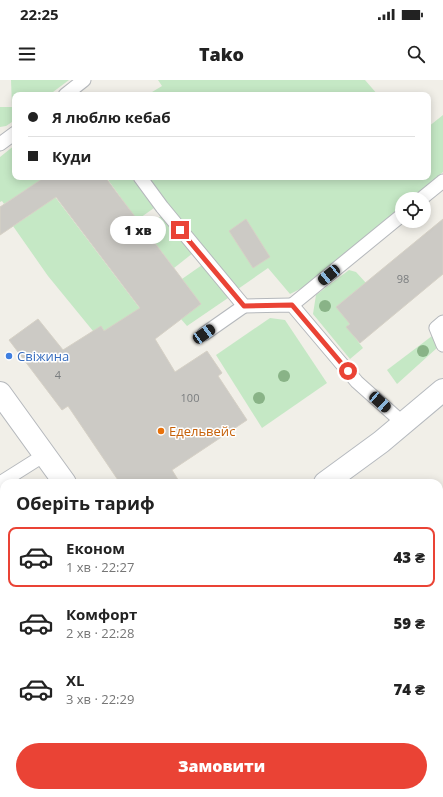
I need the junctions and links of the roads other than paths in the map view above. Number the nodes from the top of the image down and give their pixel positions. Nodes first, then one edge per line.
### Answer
1 (81, 87) edge
2 (71, 92) edge
3 (12, 135) edge
4 (0, 144) edge
5 (142, 180) edge
6 (443, 181) edge
7 (430, 192) edge
8 (395, 221) edge
9 (292, 305) junction
10 (244, 306) junction
11 (443, 322) edge
12 (204, 334) dead end
13 (443, 345) edge
14 (443, 390) edge
15 (0, 393) edge
16 (403, 423) junction
17 (46, 456) junction
18 (6, 479) edge
19 (62, 479) edge
20 (330, 479) edge

1 - 2 lane
3 - 4 lane
5 - 10 lane
6 - 7 lane
8 - 9 lane
9 - 10 lane
9 - 16 lane
10 - 12 lane
11 - 13 lane
14 - 16 main road
15 - 17 main road
16 - 20 main road
17 - 18 lane
17 - 19 main road

